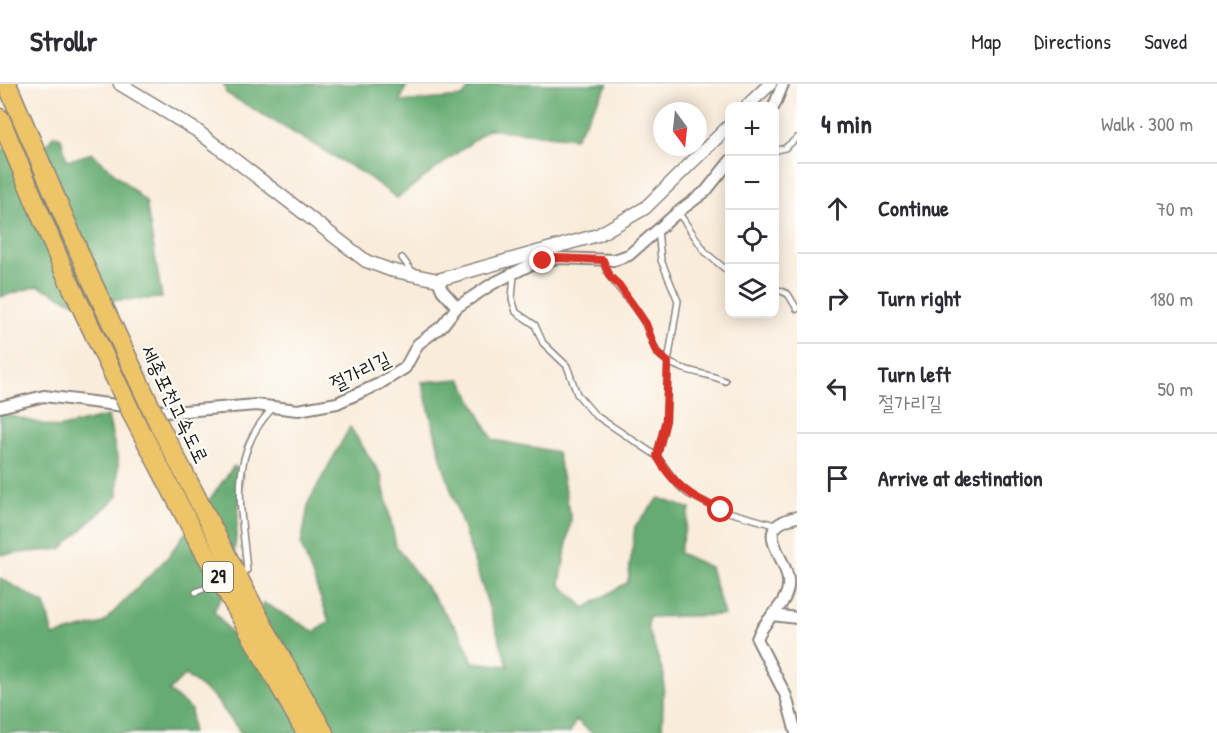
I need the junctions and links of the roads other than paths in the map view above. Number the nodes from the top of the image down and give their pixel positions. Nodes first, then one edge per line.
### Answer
1 (6, 84) edge
2 (120, 84) edge
3 (770, 84) edge
4 (783, 84) edge
5 (751, 102) edge
6 (776, 102) edge
7 (0, 118) edge
8 (725, 129) edge
9 (797, 138) edge
10 (779, 150) edge
11 (725, 166) edge
12 (678, 212) junction
13 (657, 229) junction
14 (402, 258) dead end
15 (603, 260) junction
16 (725, 269) edge
17 (514, 273) junction
18 (420, 276) junction
19 (438, 280) junction
20 (779, 290) edge
21 (795, 298) edge
22 (457, 307) junction
23 (797, 309) edge
24 (668, 362) junction
25 (725, 381) dead end
26 (0, 407) edge
27 (274, 407) junction
28 (657, 456) junction
29 (797, 517) edge
30 (775, 525) junction
31 (244, 571) dead end
32 (792, 572) edge
33 (206, 588) dead end
34 (196, 592) dead end
35 (771, 615) junction
36 (797, 618) edge
37 (306, 733) edge
38 (324, 733) edge
39 (796, 733) edge

1 - 38 highway, 세종포천고속도로 / 29, bridge
2 - 18 street
3 - 5 street
4 - 6 street
7 - 37 highway, 29, bridge
8 - 19 street
9 - 10 lane
11 - 12 street, 절가리길
12 - 13 street, 절가리길
12 - 16 lane
13 - 15 street, 절가리길
13 - 24 lane
14 - 18 lane
15 - 17 street, 절가리길
15 - 24 lane
17 - 22 street, 절가리길
17 - 28 lane
18 - 19 street
19 - 22 street
20 - 21 lane
21 - 23 lane
22 - 27 street, 절가리길
24 - 25 lane
24 - 28 lane
26 - 27 street, 절가리길
27 - 31 lane
28 - 30 lane
29 - 30 street
30 - 32 street
32 - 35 street
33 - 34 lane
35 - 36 street
35 - 39 street

